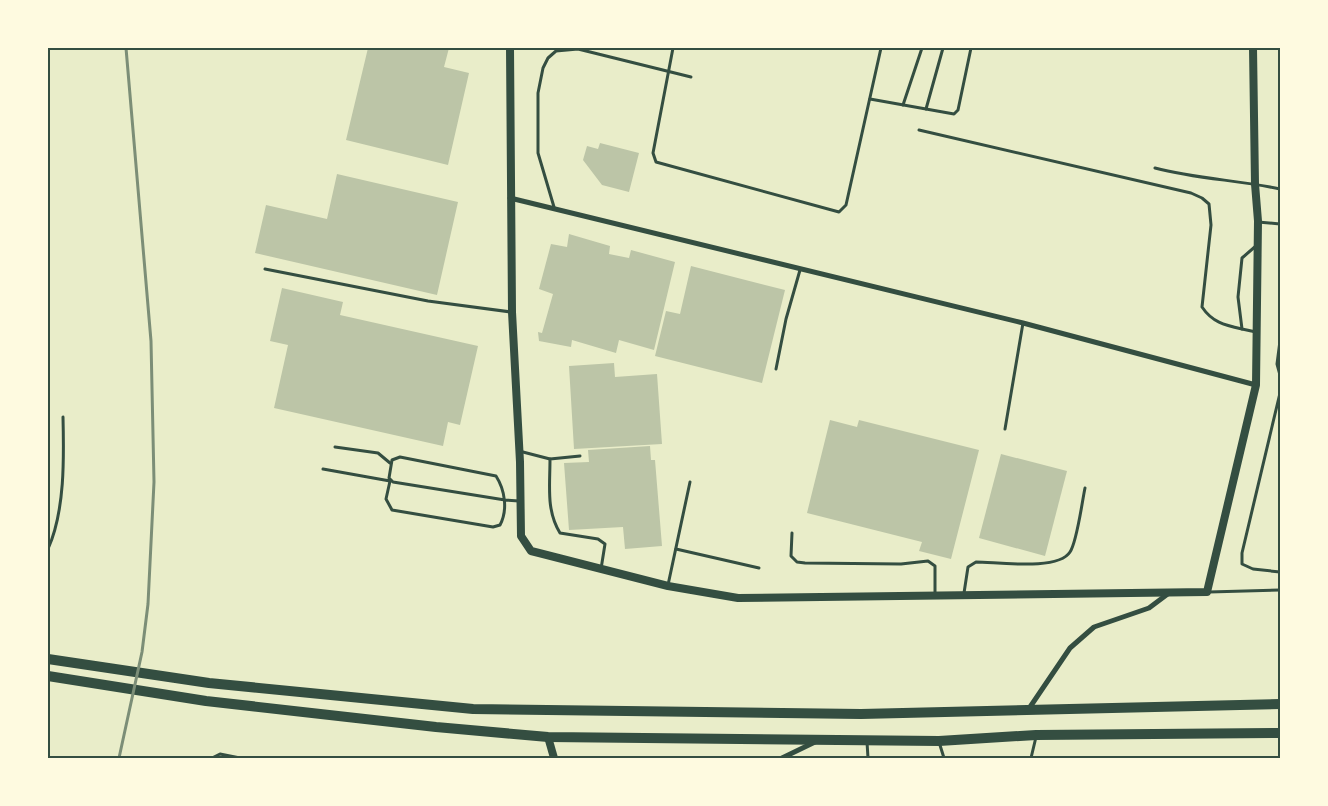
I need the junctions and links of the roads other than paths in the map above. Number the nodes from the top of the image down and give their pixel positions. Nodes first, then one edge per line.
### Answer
1 (510, 48) edge
2 (674, 48) edge
3 (881, 48) edge
4 (922, 48) edge
5 (944, 48) edge
6 (971, 48) edge
7 (1253, 48) edge
8 (670, 71) junction
9 (691, 77) dead end
10 (870, 99) junction
11 (903, 105) junction
12 (926, 109) junction
13 (919, 130) dead end
14 (1154, 168) dead end
15 (1255, 184) junction
16 (1280, 189) edge
17 (510, 198) junction
18 (554, 208) junction
19 (1258, 222) junction
20 (1280, 224) edge
21 (1257, 244) junction
22 (265, 269) dead end
23 (800, 270) junction
24 (512, 312) junction
25 (1023, 324) junction
26 (1242, 329) junction
27 (1257, 332) junction
28 (1280, 341) edge
29 (776, 369) dead end
30 (1280, 375) edge
31 (1256, 385) junction
32 (1280, 393) edge
33 (63, 417) dead end
34 (1005, 429) dead end
35 (335, 447) dead end
36 (519, 451) junction
37 (580, 456) dead end
38 (550, 459) junction
39 (390, 463) junction
40 (323, 469) dead end
41 (390, 481) junction
42 (690, 482) dead end
43 (1085, 488) dead end
44 (505, 500) junction
45 (520, 502) junction
46 (792, 533) dead end
47 (48, 549) edge
48 (676, 549) junction
49 (759, 568) dead end
50 (601, 569) junction
51 (1280, 572) edge
52 (668, 586) junction
53 (1280, 590) edge
54 (1207, 592) junction
55 (1169, 593) junction
56 (963, 596) junction
57 (935, 597) junction
58 (48, 659) edge
59 (48, 676) edge
60 (1280, 704) edge
61 (1028, 710) junction
62 (1280, 732) edge
63 (1036, 735) junction
64 (548, 737) junction
65 (867, 740) junction
66 (818, 741) junction
67 (939, 742) junction
68 (212, 758) edge
69 (240, 758) edge
70 (554, 758) edge
71 (782, 758) edge
72 (868, 758) edge
73 (944, 758) edge
74 (1031, 758) edge

1 - 17 street
2 - 8 lane
3 - 10 lane
4 - 11 lane
5 - 12 lane
6 - 12 lane
7 - 15 street
8 - 9 lane
8 - 10 lane
8 - 18 lane
10 - 11 lane
11 - 12 lane
13 - 26 lane
14 - 15 lane
15 - 16 lane
15 - 19 street
17 - 18 street
17 - 24 street
18 - 23 street
19 - 20 lane
19 - 21 street
21 - 26 lane
21 - 27 street
22 - 24 lane
23 - 25 street
23 - 29 lane
24 - 36 street
25 - 31 street
25 - 34 lane
26 - 27 lane
27 - 31 street
28 - 30 lane
31 - 54 street
32 - 51 lane
33 - 47 lane
35 - 39 lane
36 - 38 lane
36 - 45 street
37 - 38 lane
38 - 50 lane
39 - 41 lane
39 - 44 lane
40 - 41 lane
41 - 44 lane
41 - 44 lane
42 - 48 lane
43 - 56 lane
44 - 45 lane
45 - 50 street
46 - 57 lane
48 - 49 lane
48 - 52 lane
50 - 52 street
52 - 57 street
53 - 54 lane
54 - 55 street
55 - 56 street
55 - 61 street
56 - 57 street
58 - 61 highway
59 - 64 highway
60 - 61 highway
62 - 63 highway
63 - 67 highway
63 - 74 lane
64 - 66 highway
64 - 70 street
65 - 66 highway
65 - 67 highway
65 - 72 lane
66 - 71 street
67 - 73 lane
68 - 69 lane

